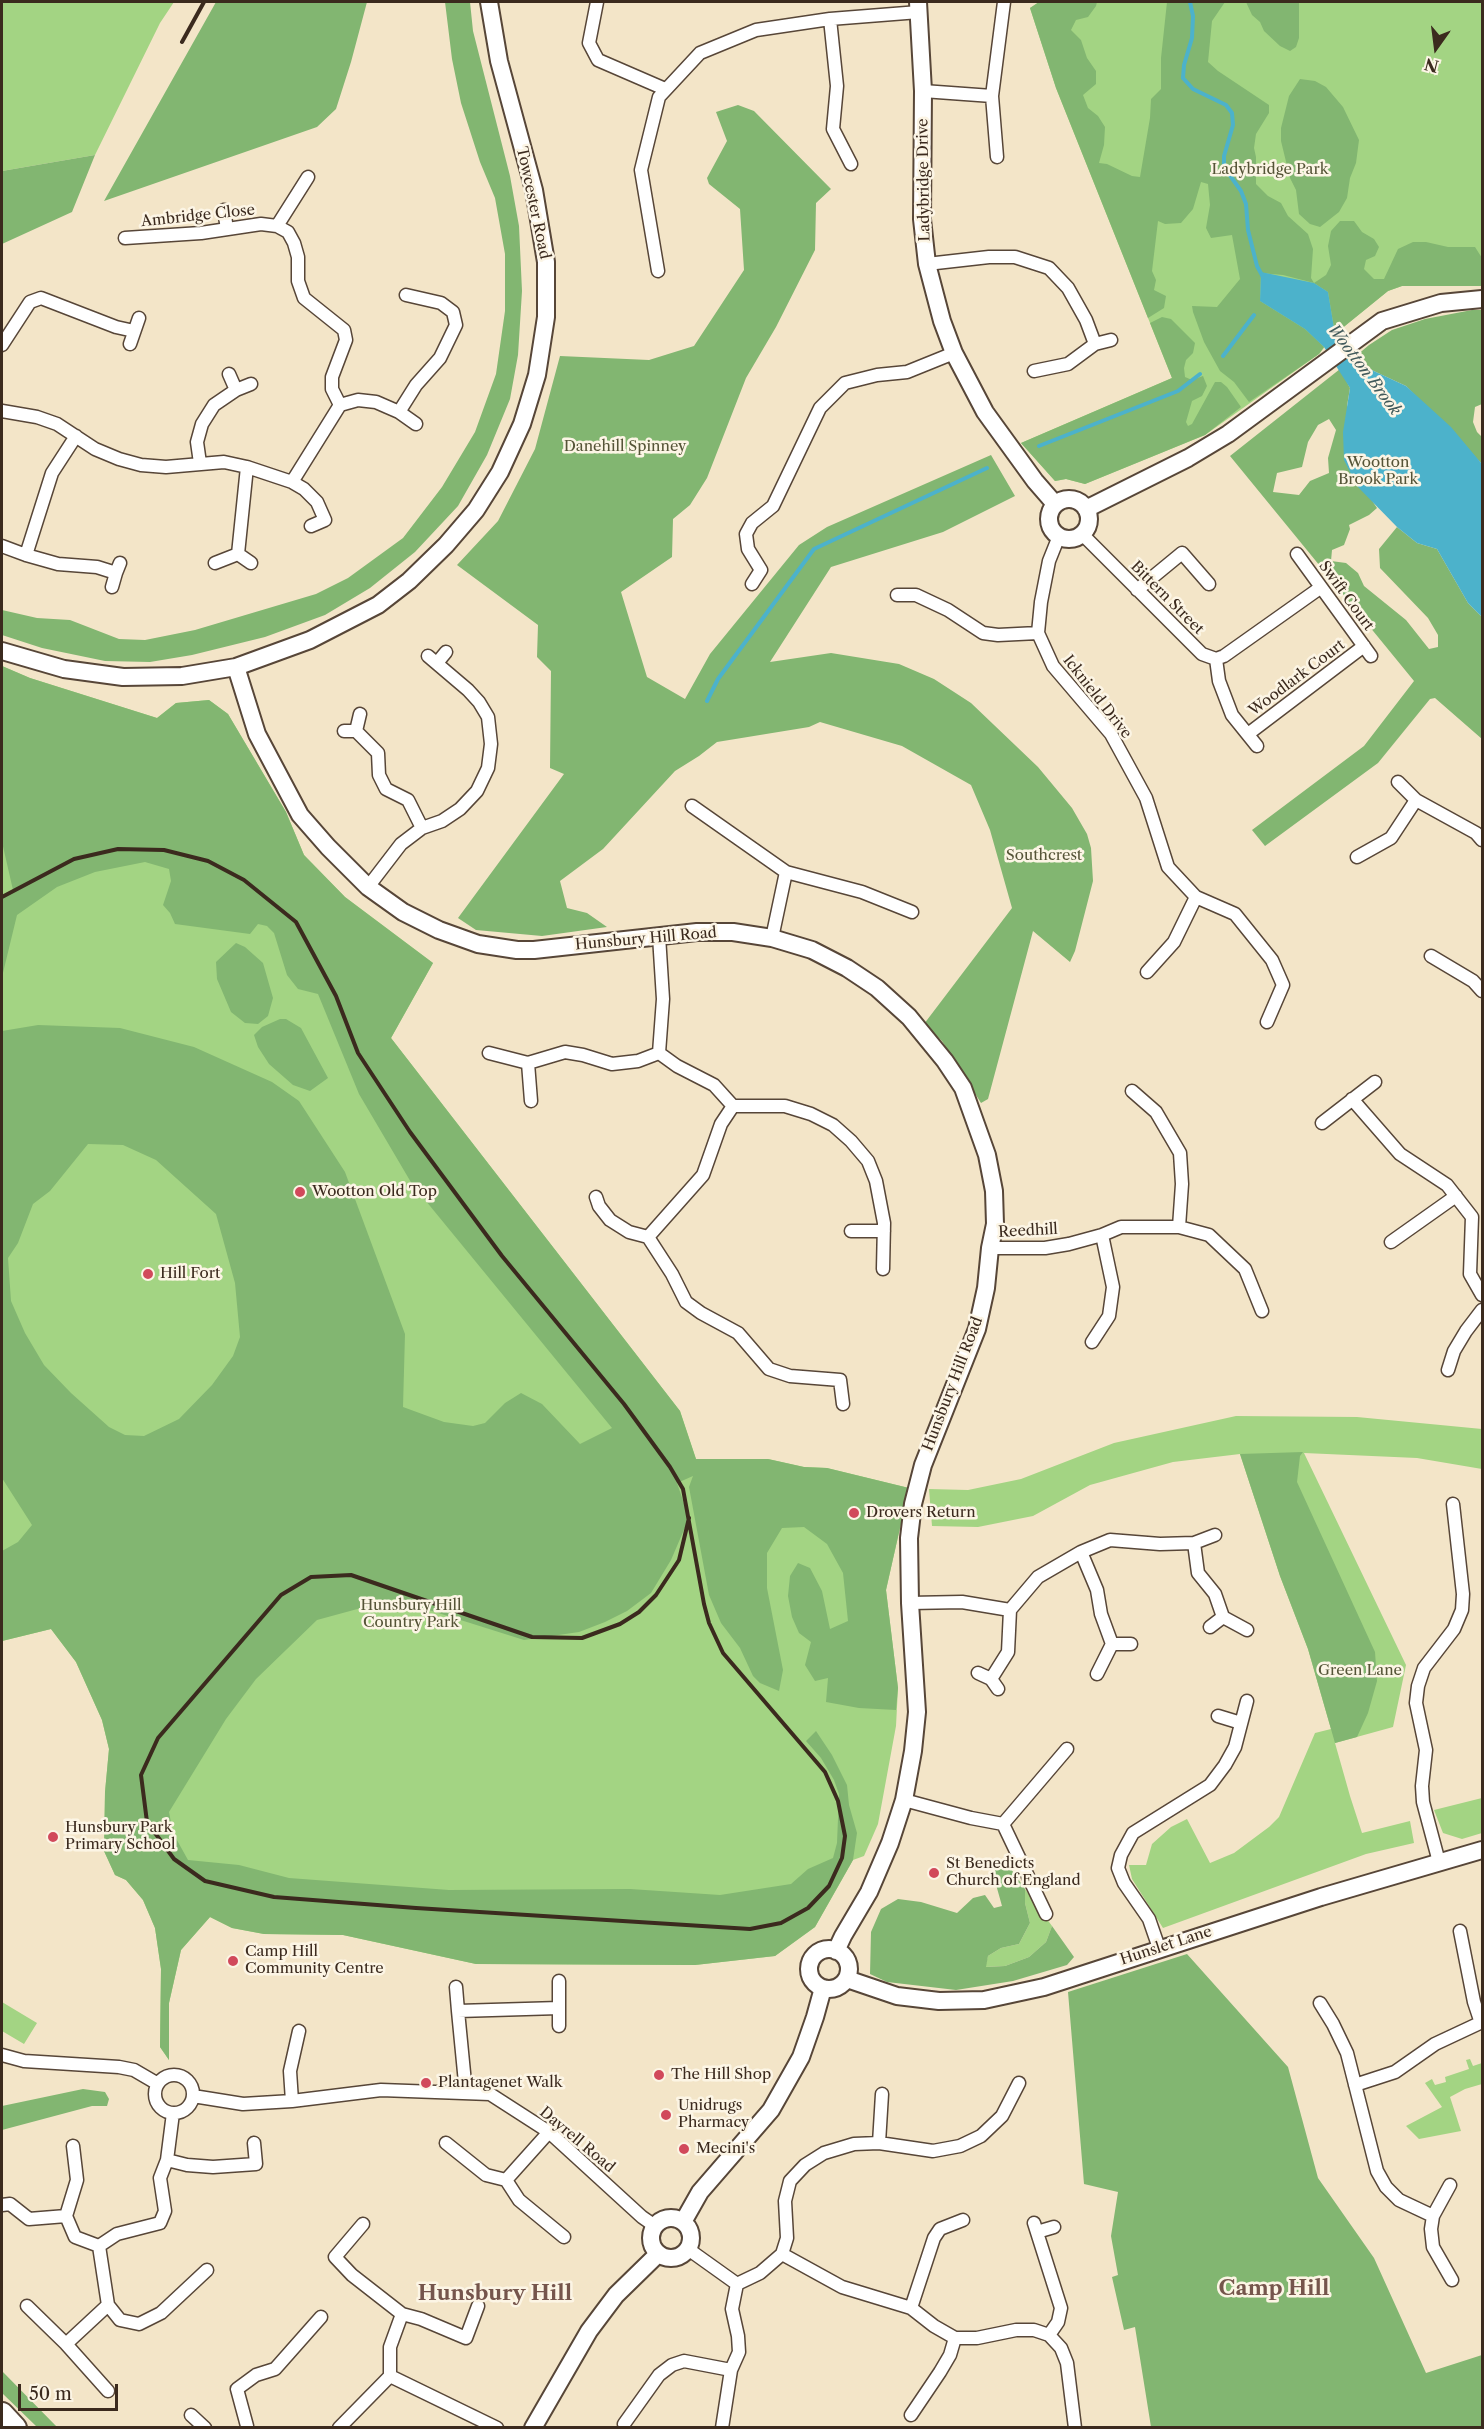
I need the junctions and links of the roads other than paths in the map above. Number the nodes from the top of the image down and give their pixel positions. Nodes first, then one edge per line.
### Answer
1 (489, 2) edge
2 (597, 2) edge
3 (1004, 2) edge
4 (919, 7) edge
5 (830, 20) junction
6 (665, 89) junction
7 (923, 91) junction
8 (992, 96) junction
9 (997, 157) dead end
10 (851, 164) dead end
11 (308, 177) dead end
12 (224, 210) dead end
13 (277, 226) junction
14 (226, 229) junction
15 (125, 238) dead end
16 (927, 264) junction
17 (658, 271) dead end
18 (18, 294) dead end
19 (405, 295) dead end
20 (1482, 299) edge
21 (30, 302) junction
22 (139, 318) dead end
23 (134, 331) junction
24 (1111, 340) dead end
25 (130, 344) dead end
26 (1095, 344) junction
27 (2, 345) edge
28 (954, 354) junction
29 (1034, 371) dead end
30 (230, 374) dead end
31 (251, 384) dead end
32 (236, 390) junction
33 (340, 405) junction
34 (2, 411) edge
35 (399, 412) junction
36 (416, 424) dead end
37 (76, 436) junction
38 (200, 463) junction
39 (247, 467) junction
40 (292, 482) junction
41 (1055, 504) junction
42 (1086, 509) junction
43 (311, 526) dead end
44 (1082, 534) junction
45 (1059, 536) junction
46 (2, 546) edge
47 (238, 554) junction
48 (1297, 554) dead end
49 (26, 555) junction
50 (251, 562) dead end
51 (215, 563) dead end
52 (752, 584) dead end
53 (1209, 584) dead end
54 (112, 587) dead end
55 (1320, 588) junction
56 (1137, 590) junction
57 (897, 595) dead end
58 (1038, 633) junction
59 (2, 651) edge
60 (1367, 651) joint
61 (446, 652) dead end
62 (1216, 659) junction
63 (236, 667) junction
64 (360, 714) dead end
65 (1248, 734) junction
66 (1257, 746) dead end
67 (1398, 782) dead end
68 (1416, 800) junction
69 (692, 806) dead end
70 (422, 828) junction
71 (1482, 840) edge
72 (1358, 857) dead end
73 (786, 872) junction
74 (368, 887) junction
75 (1196, 897) junction
76 (912, 912) dead end
77 (659, 936) junction
78 (772, 938) junction
79 (1431, 956) dead end
80 (1147, 972) dead end
81 (1482, 991) edge
82 (1267, 1022) dead end
83 (489, 1053) dead end
84 (659, 1053) junction
85 (528, 1063) junction
86 (1375, 1082) dead end
87 (1132, 1091) dead end
88 (1352, 1099) junction
89 (531, 1101) dead end
90 (733, 1106) junction
91 (1322, 1123) dead end
92 (1456, 1196) junction
93 (596, 1197) dead end
94 (1179, 1227) junction
95 (851, 1231) dead end
96 (884, 1231) junction
97 (1102, 1235) junction
98 (648, 1237) junction
99 (1391, 1242) dead end
100 (990, 1248) junction
101 (883, 1269) dead end
102 (1482, 1295) edge
103 (1482, 1310) edge
104 (1262, 1311) dead end
105 (1092, 1342) dead end
106 (1448, 1370) dead end
107 (843, 1404) dead end
108 (1453, 1504) dead end
109 (1215, 1535) dead end
110 (1194, 1543) junction
111 (1081, 1552) junction
112 (909, 1603) junction
113 (1010, 1610) junction
114 (1223, 1617) junction
115 (1210, 1627) dead end
116 (1247, 1630) dead end
117 (1112, 1644) junction
118 (1131, 1644) dead end
119 (978, 1673) dead end
120 (1097, 1674) dead end
121 (1247, 1701) dead end
122 (1218, 1716) dead end
123 (1241, 1723) junction
124 (1067, 1749) dead end
125 (904, 1800) junction
126 (1003, 1824) junction
127 (1482, 1850) edge
128 (1439, 1862) junction
129 (1046, 1914) dead end
130 (1460, 1931) dead end
131 (1159, 1948) junction
132 (836, 1951) junction
133 (847, 1979) junction
134 (559, 1981) dead end
135 (456, 1987) dead end
136 (823, 1988) junction
137 (1320, 2003) dead end
138 (559, 2008) junction
139 (458, 2011) junction
140 (1482, 2023) edge
141 (558, 2026) dead end
142 (299, 2031) dead end
143 (2, 2055) edge
144 (1019, 2083) dead end
145 (158, 2084) junction
146 (1355, 2085) junction
147 (466, 2093) junction
148 (882, 2094) dead end
149 (193, 2096) junction
150 (292, 2101) junction
151 (173, 2113) junction
152 (549, 2132) junction
153 (254, 2143) dead end
154 (879, 2143) junction
155 (446, 2144) dead end
156 (73, 2146) dead end
157 (167, 2160) junction
158 (506, 2180) junction
159 (1450, 2184) dead end
160 (2, 2205) edge
161 (66, 2216) junction
162 (1433, 2216) junction
163 (963, 2220) dead end
164 (682, 2222) junction
165 (363, 2224) dead end
166 (655, 2226) junction
167 (1054, 2227) dead end
168 (564, 2237) dead end
169 (99, 2246) junction
170 (688, 2249) junction
171 (658, 2254) junction
172 (782, 2254) junction
173 (207, 2270) dead end
174 (1452, 2280) dead end
175 (737, 2284) junction
176 (27, 2306) dead end
177 (108, 2306) junction
178 (478, 2306) dead end
179 (911, 2308) junction
180 (402, 2314) junction
181 (321, 2317) dead end
182 (1050, 2335) junction
183 (955, 2338) junction
184 (66, 2344) junction
185 (731, 2370) junction
186 (390, 2376) junction
187 (108, 2391) dead end
188 (2, 2415) edge
189 (191, 2415) dead end
190 (911, 2415) dead end
191 (624, 2424) dead end
192 (15, 2427) edge
193 (205, 2427) edge
194 (247, 2427) edge
195 (339, 2427) edge
196 (496, 2427) edge
197 (533, 2427) edge
198 (722, 2427) edge
199 (1075, 2427) edge

1 - 63 street, Towcester Road
2 - 6 street
3 - 8 street
4 - 5 street
4 - 7 street, Ladybridge Drive
5 - 6 street
5 - 10 street
6 - 17 street
7 - 8 street
7 - 16 street, Ladybridge Drive
8 - 9 street
11 - 13 street
12 - 14 street
13 - 14 street, Ambridge Close
13 - 33 street, Ambridge Close
14 - 15 street, Ambridge Close
16 - 26 street
16 - 28 street, Ladybridge Drive
18 - 21 street
19 - 35 street
20 - 42 street
21 - 23 street
21 - 27 street
22 - 23 street
23 - 25 street
24 - 26 street
26 - 29 street
28 - 41 street, Ladybridge Drive
28 - 52 street
30 - 32 street
31 - 32 street
32 - 38 street
33 - 35 street
33 - 40 street
34 - 37 street
35 - 36 street
37 - 38 street
37 - 49 street
38 - 39 street
39 - 40 street
39 - 47 street
40 - 43 street
41 - 42 street
41 - 45 street
42 - 44 street
44 - 45 street
44 - 56 street, Bittern Street
45 - 58 street, Icknield Drive
46 - 49 street
47 - 50 street
47 - 51 street
48 - 55 street, Swift Court
49 - 54 street
53 - 56 street
55 - 60 street, Swift Court
55 - 62 street
56 - 62 street, Bittern Street
57 - 58 street
58 - 75 street, Icknield Drive
59 - 63 street, Towcester Road
60 - 65 street, Woodlark Court
61 - 70 street
62 - 65 street
63 - 74 street, Hunsbury Hill Road
64 - 70 street
65 - 66 street
67 - 68 street
68 - 71 street
68 - 72 street
69 - 73 street
70 - 74 street
73 - 76 street
73 - 78 street
74 - 77 street, Hunsbury Hill Road
75 - 80 street
75 - 82 street, Icknield Drive
77 - 78 street, Hunsbury Hill Road
77 - 84 street
78 - 100 street, Hunsbury Hill Road
79 - 81 street
83 - 85 street
84 - 85 street
84 - 90 street
85 - 89 street
86 - 88 street
87 - 94 street
88 - 91 street
88 - 92 street
90 - 96 street
90 - 98 street
92 - 99 street
92 - 102 street
93 - 98 street
94 - 97 street, Reedhill
94 - 104 street, Reedhill
95 - 96 street
96 - 101 street
97 - 100 street, Reedhill
97 - 105 street
98 - 107 street
100 - 112 street, Hunsbury Hill Road
103 - 106 street
108 - 128 street
109 - 110 street
110 - 111 street
110 - 114 street
111 - 113 street
111 - 117 street
112 - 113 street
112 - 125 street, Hunsbury Hill Road
113 - 119 street
114 - 115 street
114 - 116 street
117 - 118 street
117 - 120 street
121 - 123 street
122 - 123 street
123 - 131 street
124 - 126 street
125 - 126 street
125 - 132 street, Hunsbury Hill Road
126 - 129 street
127 - 128 street, Hunslet Lane
128 - 131 street, Hunslet Lane
130 - 140 street
131 - 133 street, Hunslet Lane
132 - 133 street
132 - 136 street
133 - 136 street
134 - 138 street
135 - 139 street
136 - 164 street
137 - 146 street
138 - 139 street
138 - 141 street
139 - 147 street
140 - 146 street
142 - 150 street
143 - 145 street
144 - 154 street
145 - 149 street
145 - 151 street
146 - 162 street
147 - 150 street, Dayrell Road
147 - 152 street, Dayrell Road
148 - 154 street
149 - 150 street, Dayrell Road
149 - 151 street
151 - 157 street
152 - 158 street
152 - 166 street, Dayrell Road
153 - 157 street
154 - 172 street
155 - 158 street
156 - 161 street
157 - 169 street
158 - 168 street
159 - 162 street
160 - 161 street
161 - 169 street
162 - 174 street
163 - 179 street
164 - 166 street
164 - 170 street
165 - 180 street
166 - 171 street
167 - 182 street
169 - 177 street
170 - 171 street
170 - 175 street
171 - 197 street
172 - 175 street
172 - 179 street
173 - 177 street
175 - 185 street
176 - 184 street
177 - 184 street
178 - 180 street
179 - 183 street
180 - 186 street
181 - 194 street
182 - 183 street
182 - 199 street
183 - 190 street
184 - 187 street
185 - 191 street
185 - 198 street
186 - 195 street
186 - 196 street
188 - 192 highway
189 - 193 street

